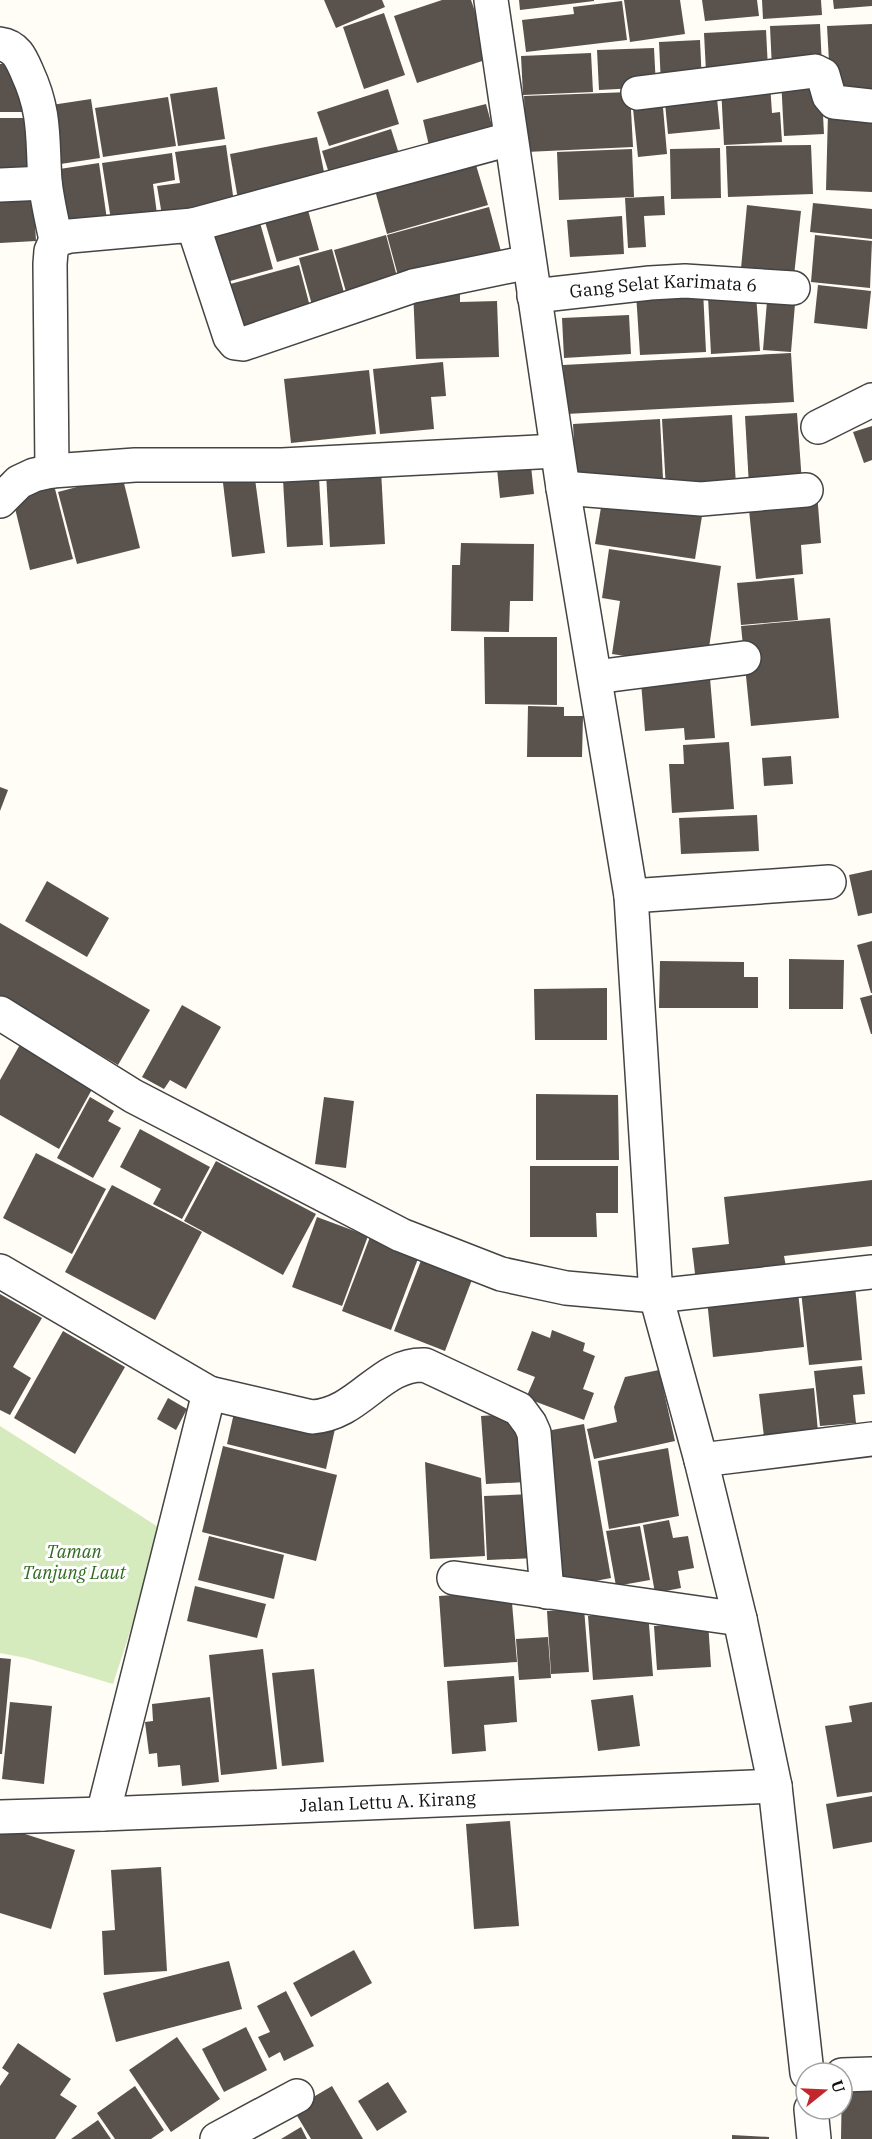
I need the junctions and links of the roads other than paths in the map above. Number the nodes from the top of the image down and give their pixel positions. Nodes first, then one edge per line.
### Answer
1 (491, 0) edge
2 (0, 44) edge
3 (638, 93) dead end
4 (872, 106) edge
5 (510, 139) junction
6 (45, 183) junction
7 (0, 185) edge
8 (193, 225) junction
9 (56, 240) junction
10 (530, 262) junction
11 (793, 288) dead end
12 (534, 296) junction
13 (872, 400) edge
14 (818, 427) dead end
15 (557, 451) junction
16 (52, 471) junction
17 (563, 488) junction
18 (806, 490) dead end
19 (0, 501) edge
20 (744, 658) dead end
21 (594, 677) junction
22 (829, 882) dead end
23 (631, 896) junction
24 (0, 1013) edge
25 (0, 1271) edge
26 (872, 1272) edge
27 (656, 1296) junction
28 (209, 1393) junction
29 (872, 1439) edge
30 (701, 1460) junction
31 (454, 1578) dead end
32 (547, 1592) junction
33 (740, 1619) junction
34 (775, 1786) junction
35 (103, 1814) junction
36 (0, 1817) edge
37 (806, 2061) edge
38 (872, 2074) edge
39 (854, 2075) edge
40 (297, 2096) dead end
41 (812, 2121) edge
42 (217, 2139) edge
43 (814, 2139) edge

1 - 5 street
2 - 6 street
3 - 4 street
5 - 8 street
5 - 10 street
6 - 7 street
6 - 9 street
8 - 9 street
8 - 10 street
9 - 16 street
10 - 12 street
11 - 12 street, Gang Selat Karimata 6
12 - 15 street
13 - 14 street
15 - 16 street
15 - 17 street
16 - 19 street
17 - 18 street
17 - 21 street
20 - 21 street
21 - 23 street
22 - 23 street
23 - 27 street
24 - 27 street
25 - 28 street
26 - 27 street
27 - 30 street
28 - 32 street
28 - 35 street
29 - 30 street
30 - 33 street
31 - 32 street
32 - 33 street
33 - 34 street
34 - 35 street, Jalan Lettu A. Kirang
34 - 37 street
35 - 36 street, Jalan Lettu A. Kirang
38 - 39 street
40 - 42 street
41 - 43 street

